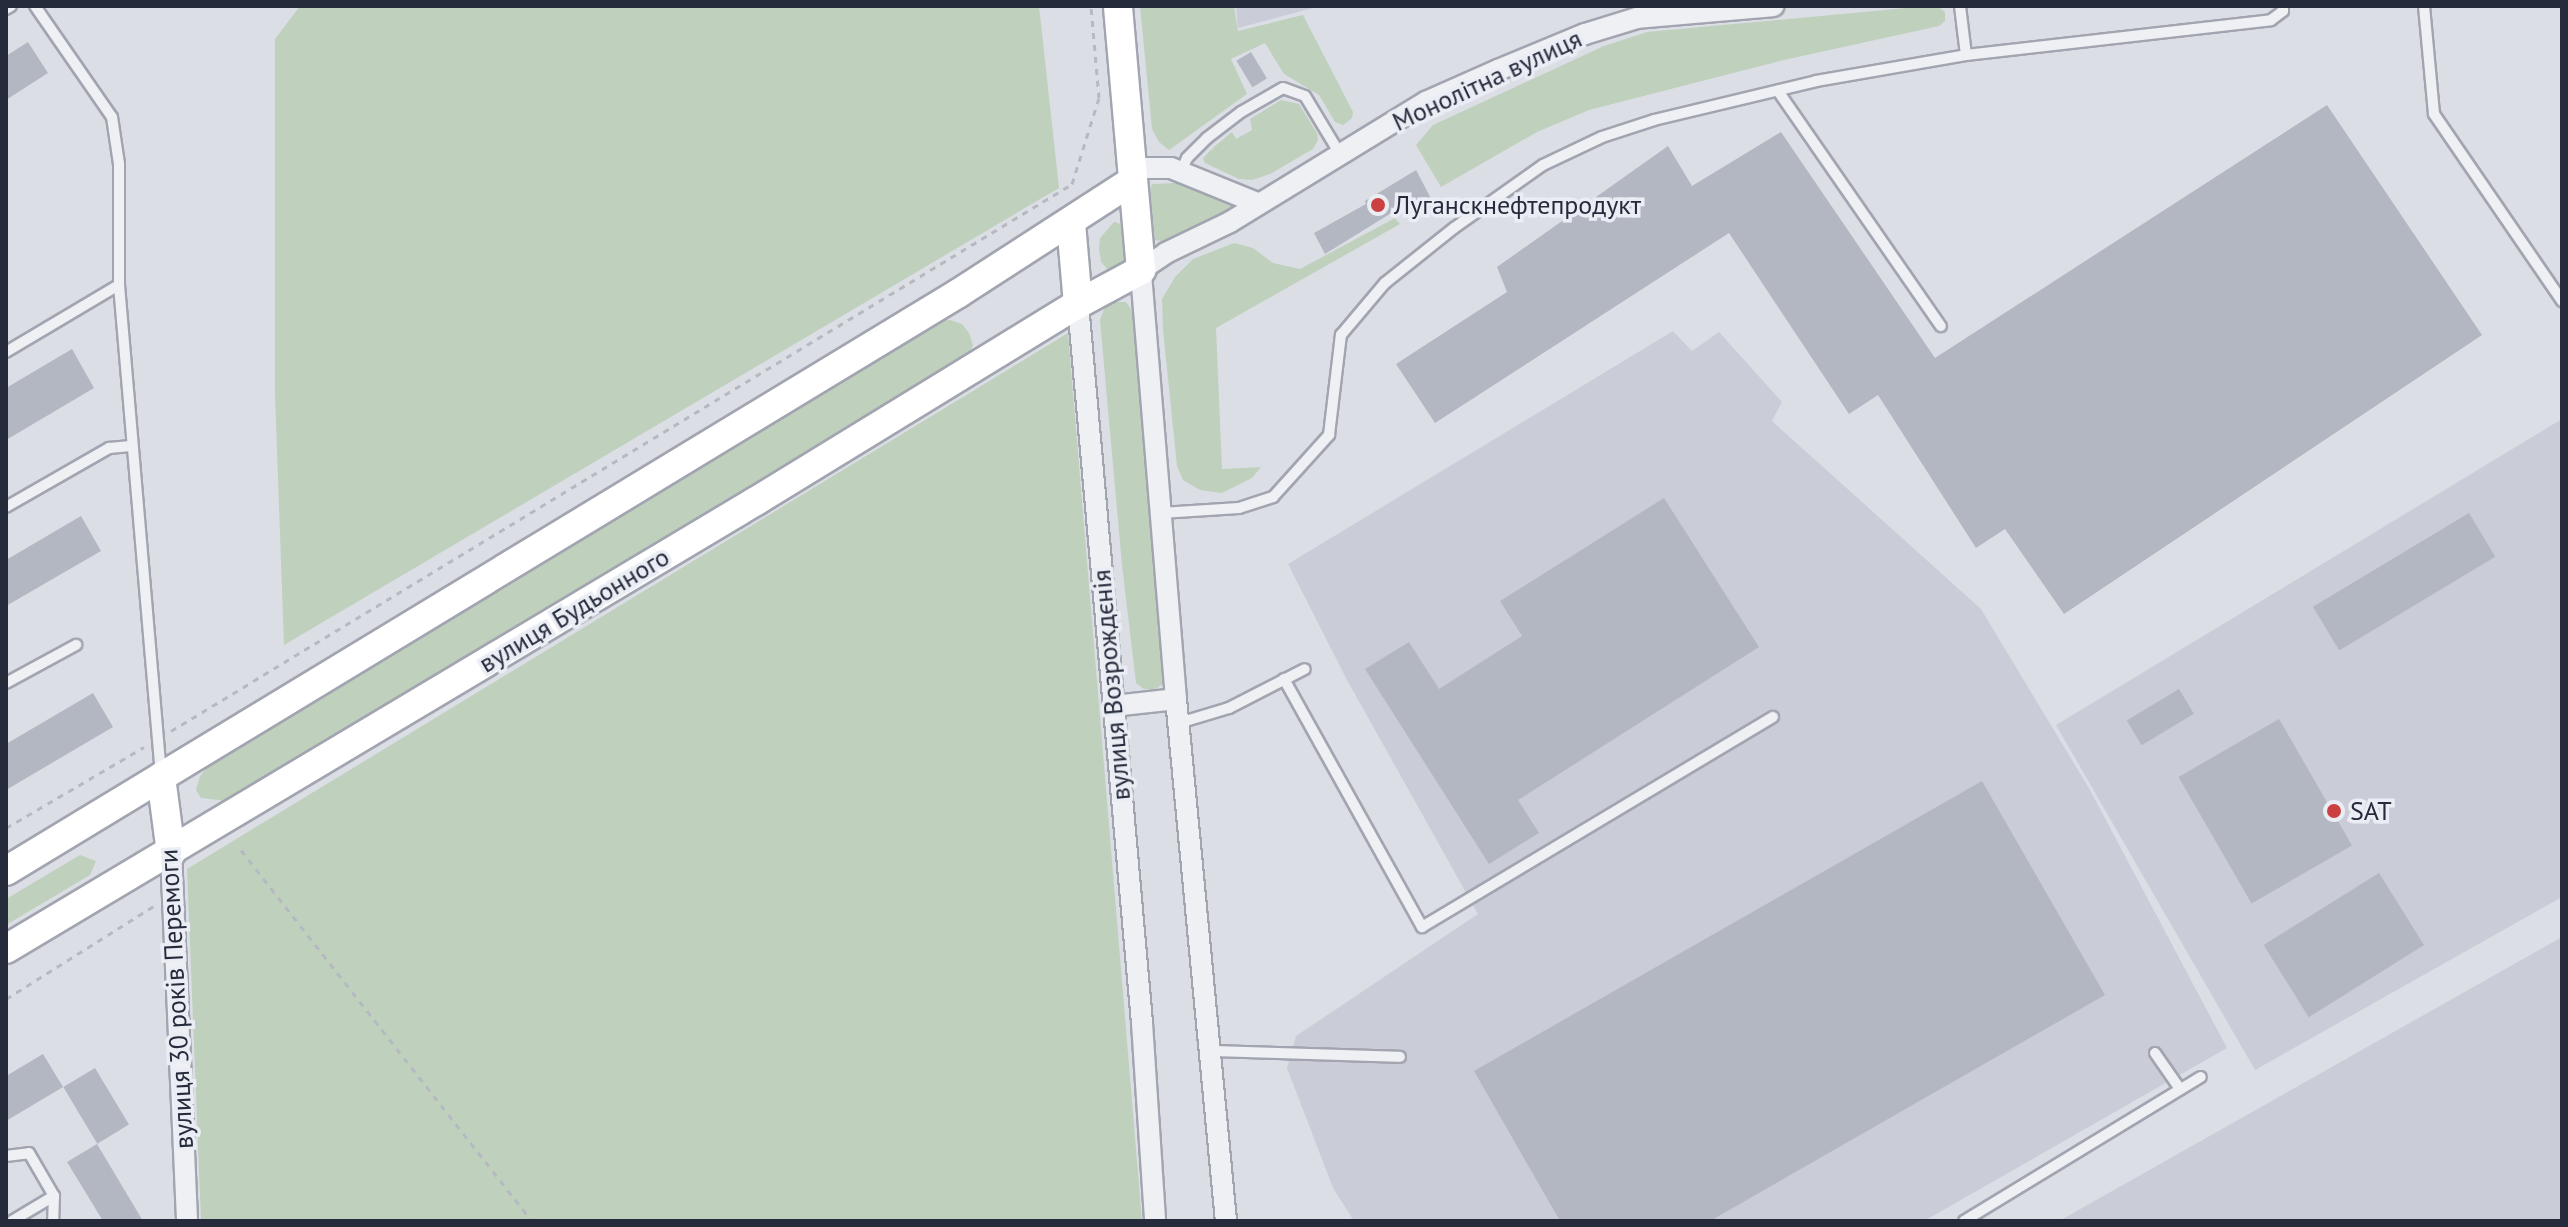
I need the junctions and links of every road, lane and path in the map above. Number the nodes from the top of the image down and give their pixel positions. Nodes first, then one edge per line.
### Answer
1 (11, 6) edge
2 (35, 6) edge
3 (1091, 6) edge
4 (1118, 6) edge
5 (1773, 6) edge
6 (1960, 6) edge
7 (2283, 6) edge
8 (2424, 6) edge
9 (6, 9) edge
10 (1966, 55) junction
11 (1778, 91) junction
12 (1340, 154) junction
13 (1181, 171) junction
14 (1132, 174) junction
15 (1257, 203) junction
16 (1071, 223) junction
17 (1141, 270) junction
18 (119, 285) junction
19 (2562, 301) edge
20 (1078, 304) junction
21 (1941, 326) dead end
22 (6, 352) edge
23 (131, 446) junction
24 (6, 507) edge
25 (1161, 513) junction
26 (76, 645) dead end
27 (1305, 669) dead end
28 (1284, 679) junction
29 (6, 683) edge
30 (1176, 699) junction
31 (1113, 706) junction
32 (1773, 717) dead end
33 (1179, 723) junction
34 (156, 741) junction
35 (161, 777) junction
36 (6, 828) edge
37 (241, 850) dead end
38 (171, 853) junction
39 (6, 871) edge
40 (172, 894) junction
41 (6, 949) edge
42 (6, 999) edge
43 (1211, 1051) junction
44 (2155, 1053) dead end
45 (1400, 1057) dead end
46 (2201, 1077) dead end
47 (2180, 1089) junction
48 (6, 1156) edge
49 (54, 1196) junction
50 (12, 1221) edge
51 (53, 1221) edge
52 (187, 1221) edge
53 (532, 1221) edge
54 (1155, 1221) edge
55 (1226, 1221) edge
56 (1964, 1221) edge

1 - 9 lane
2 - 18 lane
3 - 34 path
4 - 14 main road
5 - 12 street, Монолітна вулиця
6 - 10 lane
7 - 10 lane
8 - 19 lane
10 - 11 lane
11 - 21 lane
11 - 25 lane
12 - 13 lane
12 - 15 street, Монолітна вулиця
13 - 14 street
13 - 15 street
14 - 16 main road
14 - 17 main road
15 - 17 street, Монолітна вулиця
16 - 20 main road, вулиця Возрождєнія
16 - 35 main road
17 - 20 main road, вулиця Будьонного
17 - 25 street
18 - 22 lane
18 - 23 lane
20 - 31 street, вулиця Возрождєнія
20 - 38 main road, вулиця Будьонного
23 - 24 lane
23 - 34 lane
25 - 30 street
26 - 29 lane
27 - 28 lane
28 - 32 lane
28 - 33 lane
30 - 31 street
30 - 33 street
31 - 54 street, вулиця Возрождєнія
33 - 43 street
34 - 35 lane
34 - 36 path
35 - 38 main road, вулиця 30 років Перемоги
35 - 39 main road
37 - 53 path
38 - 40 street, вулиця 30 років Перемоги
38 - 41 main road, вулиця Будьонного
40 - 42 path
40 - 52 street, вулиця 30 років Перемоги
43 - 45 lane
43 - 55 street
44 - 47 lane
46 - 47 lane
47 - 56 lane
48 - 49 lane
49 - 50 lane
49 - 51 lane

